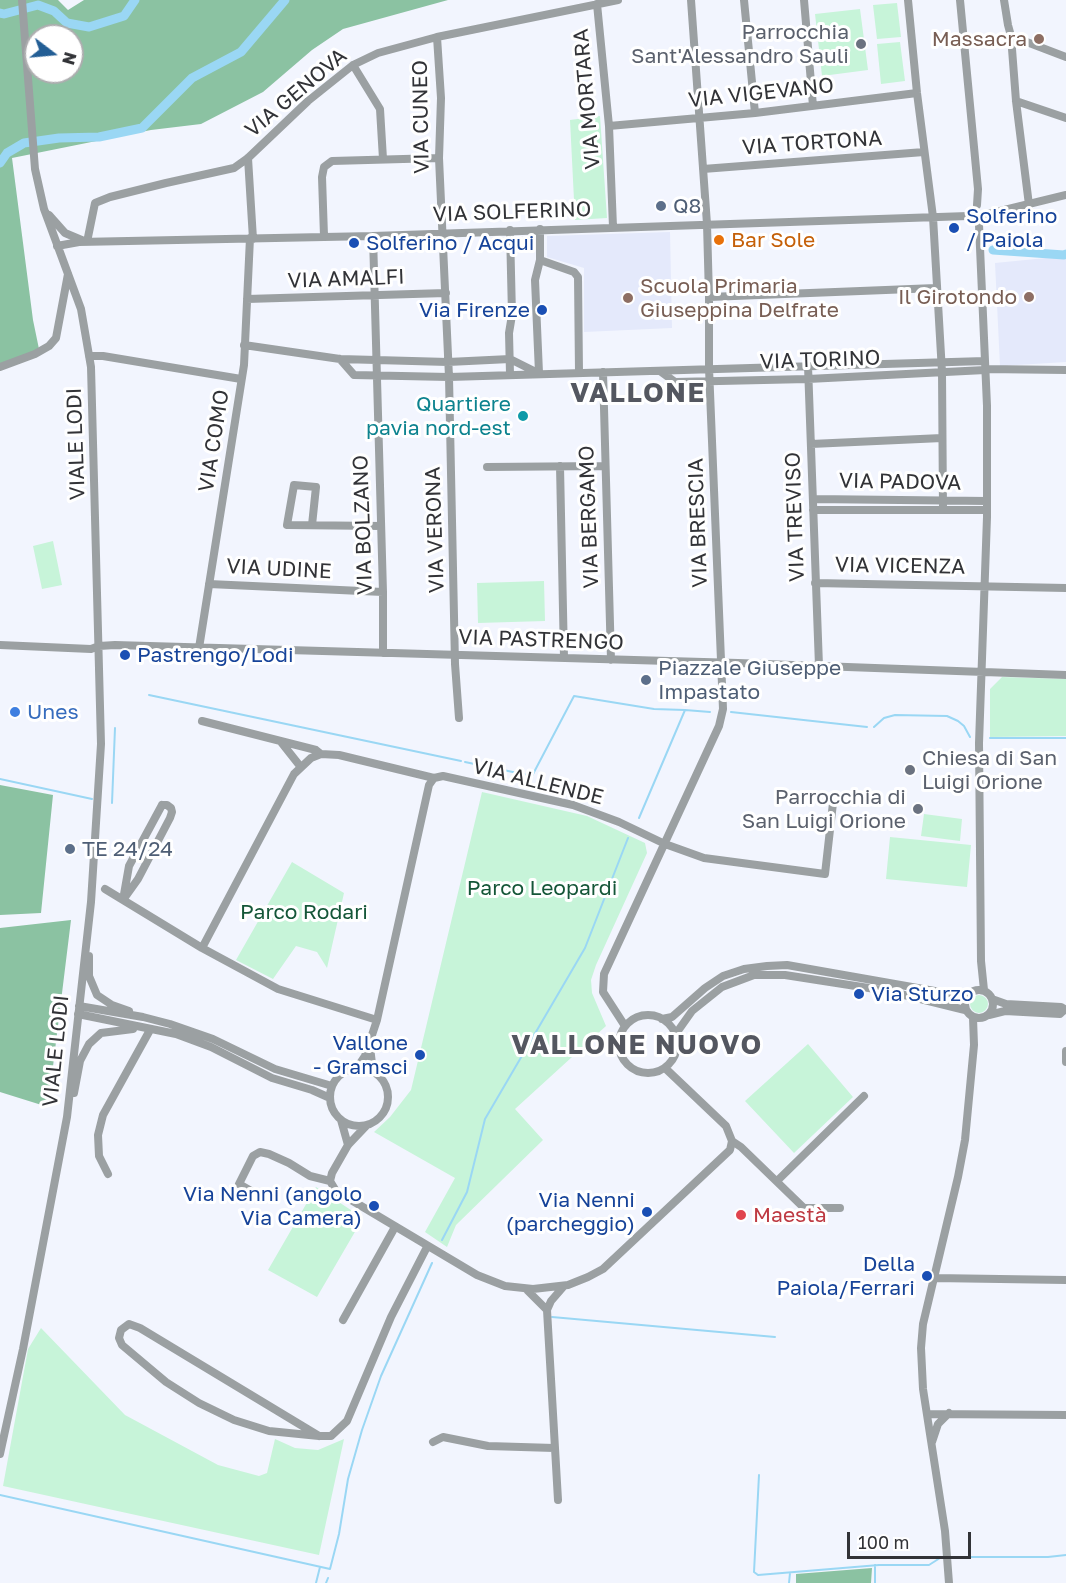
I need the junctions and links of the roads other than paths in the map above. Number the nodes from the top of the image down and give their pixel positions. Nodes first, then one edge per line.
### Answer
1 (22, 0) edge
2 (618, 0) edge
3 (691, 0) edge
4 (744, 0) edge
5 (804, 0) edge
6 (908, 0) edge
7 (960, 0) edge
8 (1004, 0) edge
9 (597, 4) junction
10 (1011, 36) junction
11 (437, 37) junction
12 (1066, 57) edge
13 (353, 65) junction
14 (917, 93) junction
15 (1016, 101) junction
16 (813, 106) junction
17 (755, 113) junction
18 (699, 117) junction
19 (1066, 118) edge
20 (609, 126) junction
21 (924, 152) junction
22 (248, 158) junction
23 (440, 158) junction
24 (383, 159) junction
25 (703, 169) junction
26 (1066, 195) edge
27 (977, 205) junction
28 (1029, 205) junction
29 (44, 209) junction
30 (987, 214) junction
31 (968, 216) junction
32 (933, 217) junction
33 (706, 224) junction
34 (979, 225) junction
35 (613, 226) junction
36 (540, 229) junction
37 (510, 230) junction
38 (443, 233) junction
39 (324, 236) junction
40 (372, 236) junction
41 (251, 238) junction
42 (87, 242) junction
43 (57, 246) junction
44 (540, 260) junction
45 (68, 273) junction
46 (936, 288) junction
47 (446, 293) junction
48 (374, 296) junction
49 (709, 297) junction
50 (247, 299) junction
51 (244, 345) junction
52 (89, 356) junction
53 (340, 359) junction
54 (510, 359) junction
55 (375, 360) junction
56 (448, 362) junction
57 (940, 362) junction
58 (808, 366) junction
59 (0, 367) edge
60 (985, 367) junction
61 (709, 368) junction
62 (1066, 370) edge
63 (660, 371) junction
64 (579, 372) junction
65 (603, 372) junction
66 (942, 372) junction
67 (539, 373) junction
68 (510, 374) junction
69 (376, 377) junction
70 (449, 377) junction
71 (241, 379) junction
72 (808, 379) junction
73 (710, 381) junction
74 (942, 438) junction
75 (811, 444) junction
76 (560, 466) junction
77 (605, 466) junction
78 (487, 467) dead end
79 (813, 499) junction
80 (943, 500) junction
81 (987, 506) junction
82 (813, 510) junction
83 (943, 510) junction
84 (312, 525) junction
85 (381, 526) junction
86 (815, 583) junction
87 (209, 584) junction
88 (984, 586) junction
89 (1066, 588) edge
90 (383, 592) junction
91 (0, 645) edge
92 (99, 646) junction
93 (199, 648) junction
94 (382, 653) junction
95 (457, 656) junction
96 (564, 658) junction
97 (612, 660) junction
98 (722, 663) junction
99 (819, 666) junction
100 (981, 672) junction
101 (1066, 675) edge
102 (459, 718) dead end
103 (202, 721) dead end
104 (281, 742) junction
105 (321, 754) junction
106 (300, 766) junction
107 (434, 778) junction
108 (833, 803) dead end
109 (665, 844) junction
110 (105, 889) dead end
111 (123, 900) junction
112 (91, 902) junction
113 (202, 948) junction
114 (981, 962) junction
115 (984, 990) junction
116 (970, 992) junction
117 (992, 999) junction
118 (78, 1010) junction
119 (965, 1010) junction
120 (1065, 1010) edge
121 (986, 1016) junction
122 (143, 1017) junction
123 (973, 1018) junction
124 (662, 1019) junction
125 (377, 1020) junction
126 (625, 1026) junction
127 (140, 1028) junction
128 (150, 1030) junction
129 (675, 1035) junction
130 (370, 1040) junction
131 (974, 1045) junction
132 (1066, 1052) edge
133 (1066, 1062) edge
134 (357, 1068) junction
135 (665, 1068) junction
136 (373, 1072) junction
137 (332, 1086) junction
138 (864, 1096) dead end
139 (330, 1098) junction
140 (67, 1117) junction
141 (341, 1120) junction
142 (367, 1125) junction
143 (732, 1141) junction
144 (348, 1145) junction
145 (108, 1174) dead end
146 (330, 1181) junction
147 (777, 1181) junction
148 (251, 1191) dead end
149 (840, 1208) dead end
150 (393, 1230) junction
151 (427, 1247) junction
152 (934, 1278) junction
153 (1066, 1280) edge
154 (564, 1286) junction
155 (526, 1289) junction
156 (547, 1310) junction
157 (343, 1320) dead end
158 (949, 1413) junction
159 (285, 1414) junction
160 (927, 1414) junction
161 (1066, 1415) edge
162 (275, 1431) junction
163 (319, 1436) junction
164 (433, 1442) dead end
165 (931, 1446) junction
166 (554, 1448) junction
167 (0, 1454) edge
168 (558, 1500) dead end
169 (949, 1583) edge

1 - 29 street, VIALE LODI
2 - 9 street, VIA GENOVA
3 - 18 street, VIA BRESCIA
4 - 17 street
5 - 16 street
6 - 14 street
7 - 27 street
8 - 10 street
9 - 11 street, VIA GENOVA
9 - 20 street, VIA MORTARA
10 - 12 street
10 - 15 street
11 - 13 street, VIA GENOVA
11 - 23 street, VIA CUNEO
13 - 22 street, VIA GENOVA
13 - 24 street
14 - 16 street, VIA VIGEVANO
14 - 21 street
15 - 19 street
15 - 28 street
16 - 17 street, VIA VIGEVANO
17 - 18 street, VIA VIGEVANO
18 - 20 street, VIA VIGEVANO
18 - 25 street, VIA BRESCIA
20 - 35 street, VIA MORTARA
21 - 25 street, VIA TORTONA
21 - 32 street
22 - 41 street, VIA COMO
22 - 42 street, VIA GENOVA
23 - 24 street
23 - 38 street, VIA CUNEO
24 - 39 street
25 - 33 street, VIA BRESCIA
26 - 28 street
27 - 30 street
27 - 31 street
28 - 30 street
29 - 42 street
29 - 43 street, VIALE LODI
30 - 34 street
31 - 32 street, VIA SOLFERINO
31 - 34 street
32 - 33 street, VIA SOLFERINO
32 - 46 street
33 - 35 street, VIA SOLFERINO
33 - 49 street, VIA BRESCIA
34 - 60 street
35 - 36 street, VIA SOLFERINO
36 - 37 street, VIA SOLFERINO
36 - 44 street
37 - 38 street, VIA SOLFERINO
37 - 54 street
38 - 40 street, VIA SOLFERINO
38 - 47 street, VIA VERONA
39 - 40 street, VIA SOLFERINO
39 - 41 street, VIA SOLFERINO
40 - 48 street, VIA BOLZANO
41 - 42 street, VIA SOLFERINO
41 - 50 street, VIA COMO
42 - 43 street, VIA SOLFERINO
43 - 45 street, VIALE LODI
44 - 64 street
44 - 67 street
45 - 52 street, VIALE LODI
45 - 59 street
46 - 49 street
46 - 57 street
47 - 48 street, VIA AMALFI
47 - 56 street, VIA VERONA
48 - 50 street, VIA AMALFI
48 - 55 street, VIA BOLZANO
49 - 61 street, VIA BRESCIA
50 - 51 street, VIA COMO
51 - 53 street, VIA TORINO
51 - 71 street, VIA COMO
52 - 71 street
52 - 92 street, VIALE LODI
53 - 55 street, VIA TORINO
53 - 69 street, VIA TORINO
54 - 56 street, VIA TORINO
54 - 67 street, VIA TORINO
54 - 68 street
55 - 56 street, VIA TORINO
55 - 69 street, VIA BOLZANO
56 - 70 street, VIA VERONA
57 - 58 street, VIA TORINO
57 - 60 street, VIA TORINO
57 - 66 street
58 - 61 street, VIA TORINO
58 - 72 street, VIA TREVISO
60 - 62 street
60 - 66 street, VIA TORINO
60 - 81 street
61 - 63 street, VIA TORINO
61 - 73 street, VIA BRESCIA
63 - 65 street, VIA TORINO
63 - 73 street, VIA TORINO
64 - 65 street, VIA TORINO
64 - 67 street, VIA TORINO
65 - 77 street, VIA BERGAMO
66 - 72 street, VIA TORINO
66 - 74 street
67 - 68 street, VIA TORINO
68 - 70 street, VIA TORINO
69 - 70 street, VIA TORINO
69 - 85 street, VIA BOLZANO
70 - 95 street, VIA VERONA
71 - 87 street, VIA COMO
72 - 73 street, VIA TORINO
72 - 75 street, VIA TREVISO
73 - 98 street, VIA BRESCIA
74 - 75 street
74 - 80 street
75 - 79 street, VIA TREVISO
76 - 77 street
76 - 78 street
76 - 96 street
77 - 97 street, VIA BERGAMO
79 - 80 street, VIA PADOVA
79 - 82 street, VIA TREVISO
80 - 81 street, VIA PADOVA
80 - 83 street
81 - 83 street, VIA PADOVA
81 - 88 street
82 - 83 street, VIA PADOVA
82 - 86 street, VIA TREVISO
84 - 84 street
84 - 85 street
85 - 90 street, VIA BOLZANO
86 - 88 street, VIA VICENZA
86 - 99 street, VIA TREVISO
87 - 90 street, VIA UDINE
87 - 93 street, VIA COMO
88 - 89 street, VIA VICENZA
88 - 100 street
90 - 94 street, VIA BOLZANO
91 - 92 street
92 - 93 street, VIA PASTRENGO
92 - 112 street, VIALE LODI
93 - 94 street, VIA PASTRENGO
94 - 95 street, VIA PASTRENGO
95 - 96 street, VIA PASTRENGO
95 - 102 street, VIA VERONA
96 - 97 street, VIA PASTRENGO
97 - 98 street, VIA PASTRENGO
98 - 99 street, VIA PASTRENGO
98 - 109 street, VIA BRESCIA
99 - 100 street, VIA PASTRENGO
100 - 101 street, VIA PASTRENGO
100 - 114 street
103 - 104 street, VIA ALLENDE
104 - 105 street, VIA ALLENDE
104 - 106 street
105 - 106 street
105 - 107 street, VIA ALLENDE
106 - 113 street
107 - 109 street, VIA ALLENDE
107 - 125 street
108 - 109 street, VIA ALLENDE
109 - 126 street, VIA BRESCIA
110 - 111 street
111 - 111 street
111 - 113 street
112 - 118 street, VIALE LODI
112 - 122 street
113 - 125 street
114 - 115 street
114 - 116 street
115 - 116 street
115 - 117 street
116 - 119 street
116 - 124 street
117 - 120 street
117 - 121 street
118 - 122 street
118 - 127 street
118 - 140 street, VIALE LODI
119 - 123 street
119 - 129 street
120 - 121 street
121 - 123 street
121 - 131 street
122 - 137 street
123 - 131 street
124 - 126 street
124 - 129 street
125 - 130 street
126 - 135 street
127 - 128 street
127 - 140 street
128 - 139 street
128 - 145 street
129 - 135 street
130 - 134 street
130 - 136 street
131 - 152 street
132 - 133 street
134 - 136 street
134 - 137 street
135 - 143 street
136 - 142 street
137 - 139 street
138 - 147 street
139 - 141 street
140 - 167 street, VIALE LODI
141 - 142 street
141 - 144 street
142 - 144 street
143 - 147 street
143 - 154 street
144 - 146 street
146 - 148 street
146 - 150 street
147 - 149 street
150 - 151 street
150 - 157 street
151 - 155 street
151 - 163 street
152 - 153 street
152 - 160 street
154 - 155 street
154 - 156 street
155 - 156 street
156 - 166 street
158 - 160 street
158 - 161 street
158 - 165 street
159 - 162 street
159 - 162 street
159 - 163 street
160 - 165 street
162 - 163 street
164 - 166 street
165 - 169 street
166 - 168 street

